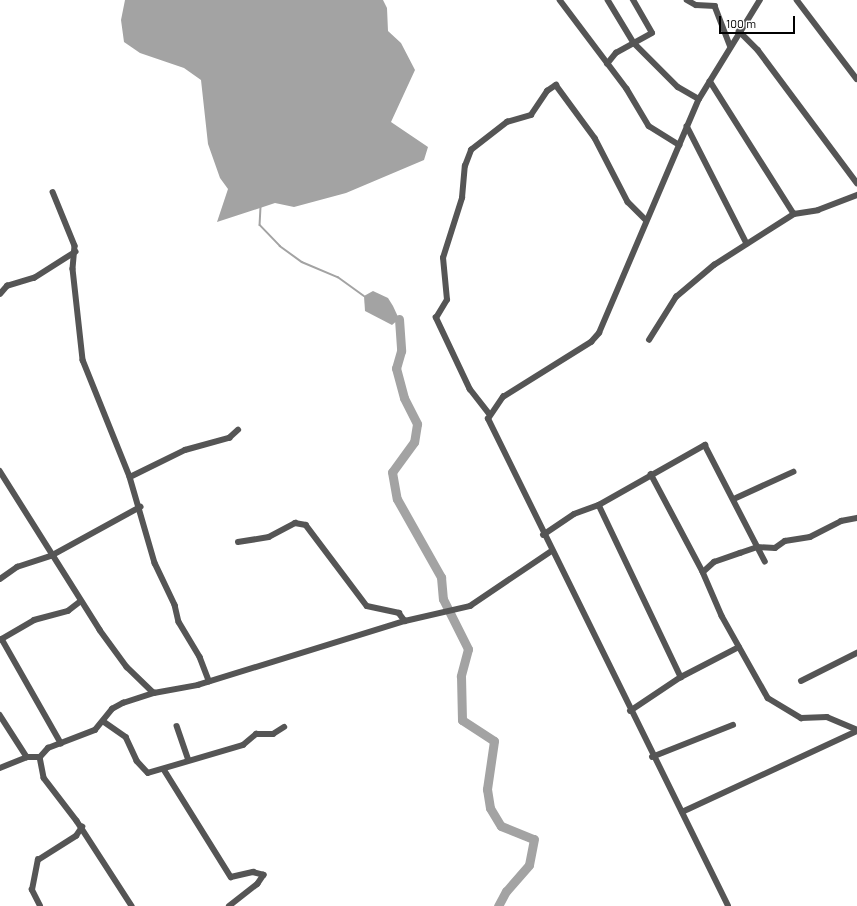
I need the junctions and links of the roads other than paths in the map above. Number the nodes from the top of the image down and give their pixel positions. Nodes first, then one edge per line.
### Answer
1 (560, 0) edge
2 (608, 0) edge
3 (633, 0) edge
4 (687, 0) edge
5 (760, 0) edge
6 (797, 0) edge
7 (739, 31) junction
8 (634, 43) junction
9 (730, 46) junction
10 (606, 64) junction
11 (857, 79) edge
12 (710, 81) junction
13 (699, 99) junction
14 (687, 126) junction
15 (680, 145) junction
16 (857, 183) edge
17 (53, 192) dead end
18 (857, 195) edge
19 (794, 214) junction
20 (646, 220) junction
21 (747, 244) junction
22 (75, 252) junction
23 (0, 294) edge
24 (649, 340) dead end
25 (489, 414) junction
26 (238, 430) dead end
27 (0, 471) edge
28 (793, 472) dead end
29 (651, 474) junction
30 (130, 477) junction
31 (736, 498) junction
32 (599, 505) junction
33 (140, 507) junction
34 (857, 518) edge
35 (542, 535) junction
36 (238, 542) dead end
37 (757, 547) junction
38 (550, 552) junction
39 (51, 556) junction
40 (765, 561) dead end
41 (703, 572) junction
42 (0, 579) edge
43 (81, 601) junction
44 (405, 621) junction
45 (1, 640) edge
46 (739, 647) junction
47 (857, 653) edge
48 (681, 677) junction
49 (208, 681) junction
50 (801, 681) dead end
51 (154, 693) junction
52 (630, 711) junction
53 (0, 715) edge
54 (103, 722) junction
55 (733, 725) dead end
56 (177, 726) dead end
57 (284, 727) dead end
58 (857, 730) edge
59 (61, 742) junction
60 (40, 757) junction
61 (652, 757) junction
62 (27, 758) junction
63 (189, 760) junction
64 (0, 768) edge
65 (165, 771) junction
66 (682, 812) junction
67 (82, 827) junction
68 (40, 906) edge
69 (132, 906) edge
70 (230, 906) edge
71 (728, 906) edge

1 - 10 street
2 - 8 street
3 - 8 street
4 - 9 street
5 - 7 street
6 - 11 street
7 - 9 street
7 - 16 street
8 - 10 street
8 - 13 street
9 - 12 street
10 - 15 street
12 - 13 street
12 - 19 street
13 - 14 street
14 - 15 street
14 - 21 street
15 - 20 street
17 - 22 street
18 - 19 street
19 - 21 street
20 - 25 street
20 - 25 street
21 - 24 street
22 - 23 street
22 - 30 street
25 - 35 street
26 - 30 street
27 - 39 street
28 - 31 street
29 - 31 street
29 - 32 street
29 - 41 street
30 - 33 street
31 - 37 street
32 - 35 street
32 - 48 street
33 - 39 street
33 - 49 street
34 - 37 street
35 - 38 street
36 - 44 street
37 - 40 street
37 - 41 street
38 - 44 street
38 - 52 street
39 - 42 street
39 - 43 street
41 - 46 street
43 - 45 street
43 - 51 street
44 - 49 street
45 - 59 street
46 - 48 street
46 - 58 street
47 - 50 street
48 - 52 street
49 - 51 street
51 - 54 street
52 - 61 street
53 - 62 street
54 - 59 street
54 - 65 street
55 - 61 street
56 - 63 street
57 - 63 street
58 - 66 street
59 - 60 street
60 - 62 street
60 - 67 street
61 - 66 street
62 - 64 street
63 - 65 street
65 - 70 street
66 - 71 street
67 - 68 street
67 - 69 street

